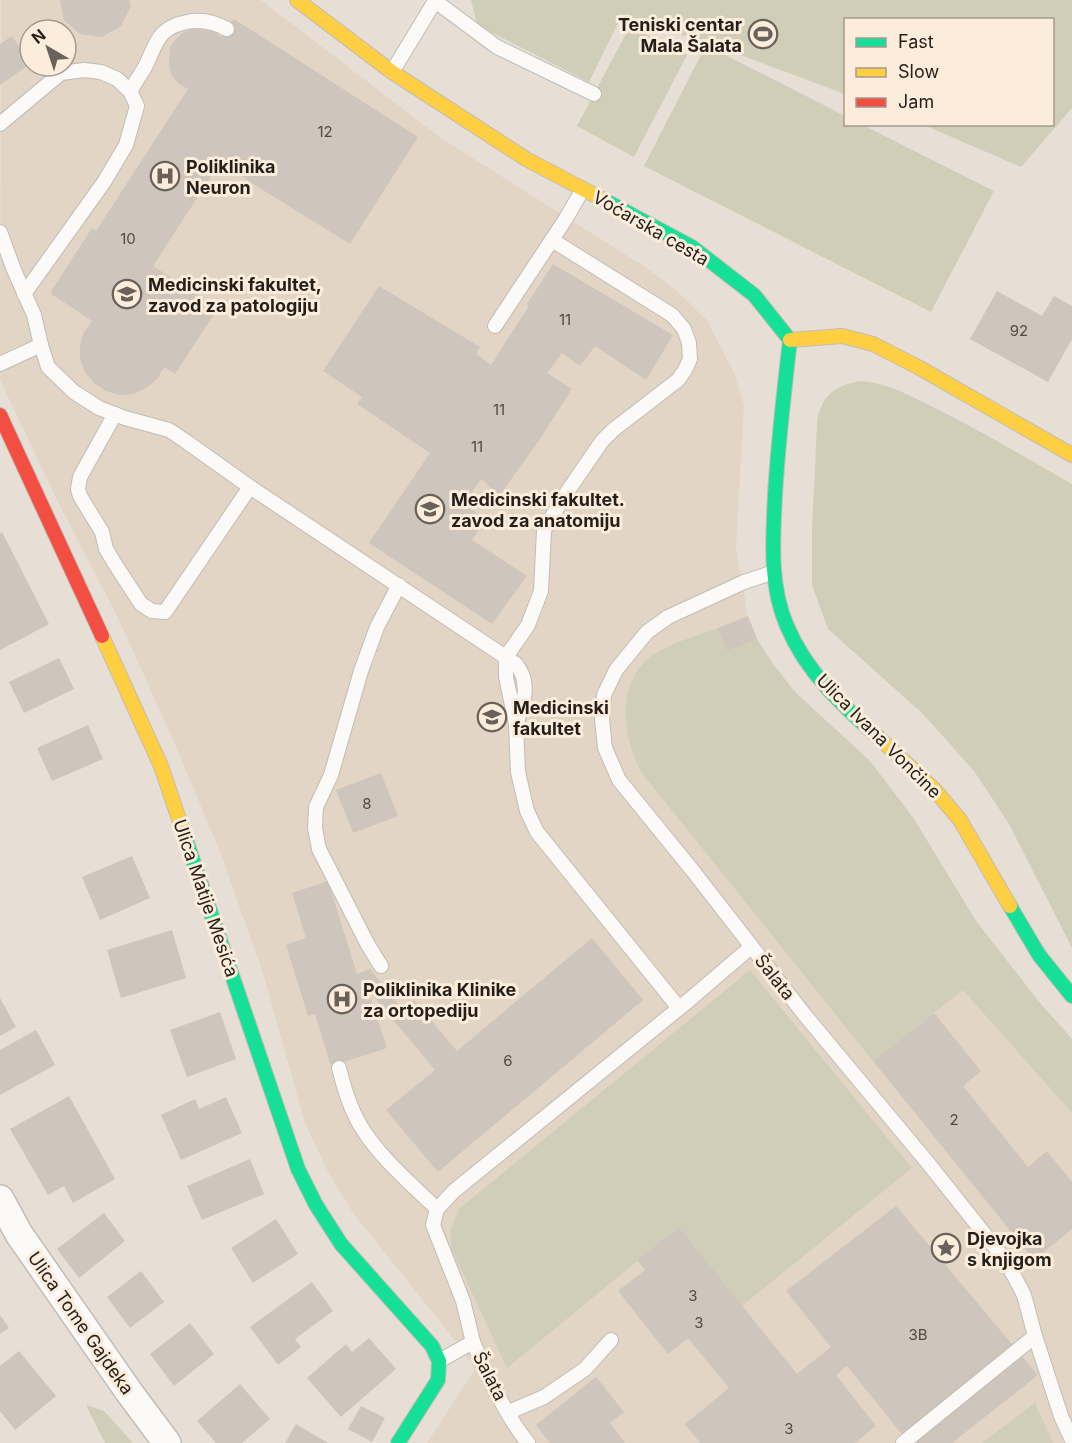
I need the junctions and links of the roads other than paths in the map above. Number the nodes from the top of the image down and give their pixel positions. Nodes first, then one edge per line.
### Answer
1 (297, 0) edge
2 (435, 0) edge
3 (227, 29) dead end
4 (392, 72) junction
5 (130, 91) junction
6 (594, 94) dead end
7 (0, 124) edge
8 (583, 189) junction
9 (0, 232) edge
10 (552, 240) junction
11 (24, 294) junction
12 (495, 326) dead end
13 (790, 340) junction
14 (41, 345) junction
15 (0, 364) edge
16 (115, 414) junction
17 (0, 415) edge
18 (1072, 455) edge
19 (250, 487) junction
20 (774, 572) junction
21 (399, 585) junction
22 (506, 657) junction
23 (751, 947) junction
24 (381, 966) dead end
25 (1072, 996) edge
26 (680, 1008) junction
27 (339, 1068) dead end
28 (0, 1199) edge
29 (437, 1209) junction
30 (1035, 1336) junction
31 (610, 1340) dead end
32 (473, 1342) junction
33 (439, 1361) junction
34 (509, 1412) junction
35 (1072, 1440) edge
36 (167, 1443) edge
37 (398, 1443) edge
38 (528, 1443) edge
39 (903, 1443) edge

1 - 4 street, Voćarska cesta
2 - 4 lane
2 - 6 lane
3 - 5 lane
4 - 8 street, Voćarska cesta
5 - 7 lane
5 - 11 lane
8 - 10 lane
8 - 13 street, Voćarska cesta
9 - 11 lane
10 - 12 lane
10 - 22 lane
11 - 14 lane
13 - 18 street
13 - 20 street, Ulica Ivana Vončine
14 - 15 lane
14 - 16 lane
16 - 19 lane
16 - 19 lane
17 - 33 street, Ulica Matije Mesića
19 - 21 lane
20 - 23 lane, Šalata
20 - 25 street, Ulica Ivana Vončine
21 - 22 lane
21 - 24 lane
22 - 26 lane
23 - 26 lane
23 - 30 lane, Šalata
26 - 29 lane
27 - 29 lane
28 - 36 street, Ulica Tome Gajdeka
29 - 32 lane
30 - 35 lane, Šalata
30 - 39 lane
31 - 34 lane
32 - 33 lane, Šalata
32 - 34 lane, Šalata
33 - 37 street
34 - 38 lane, Šalata

